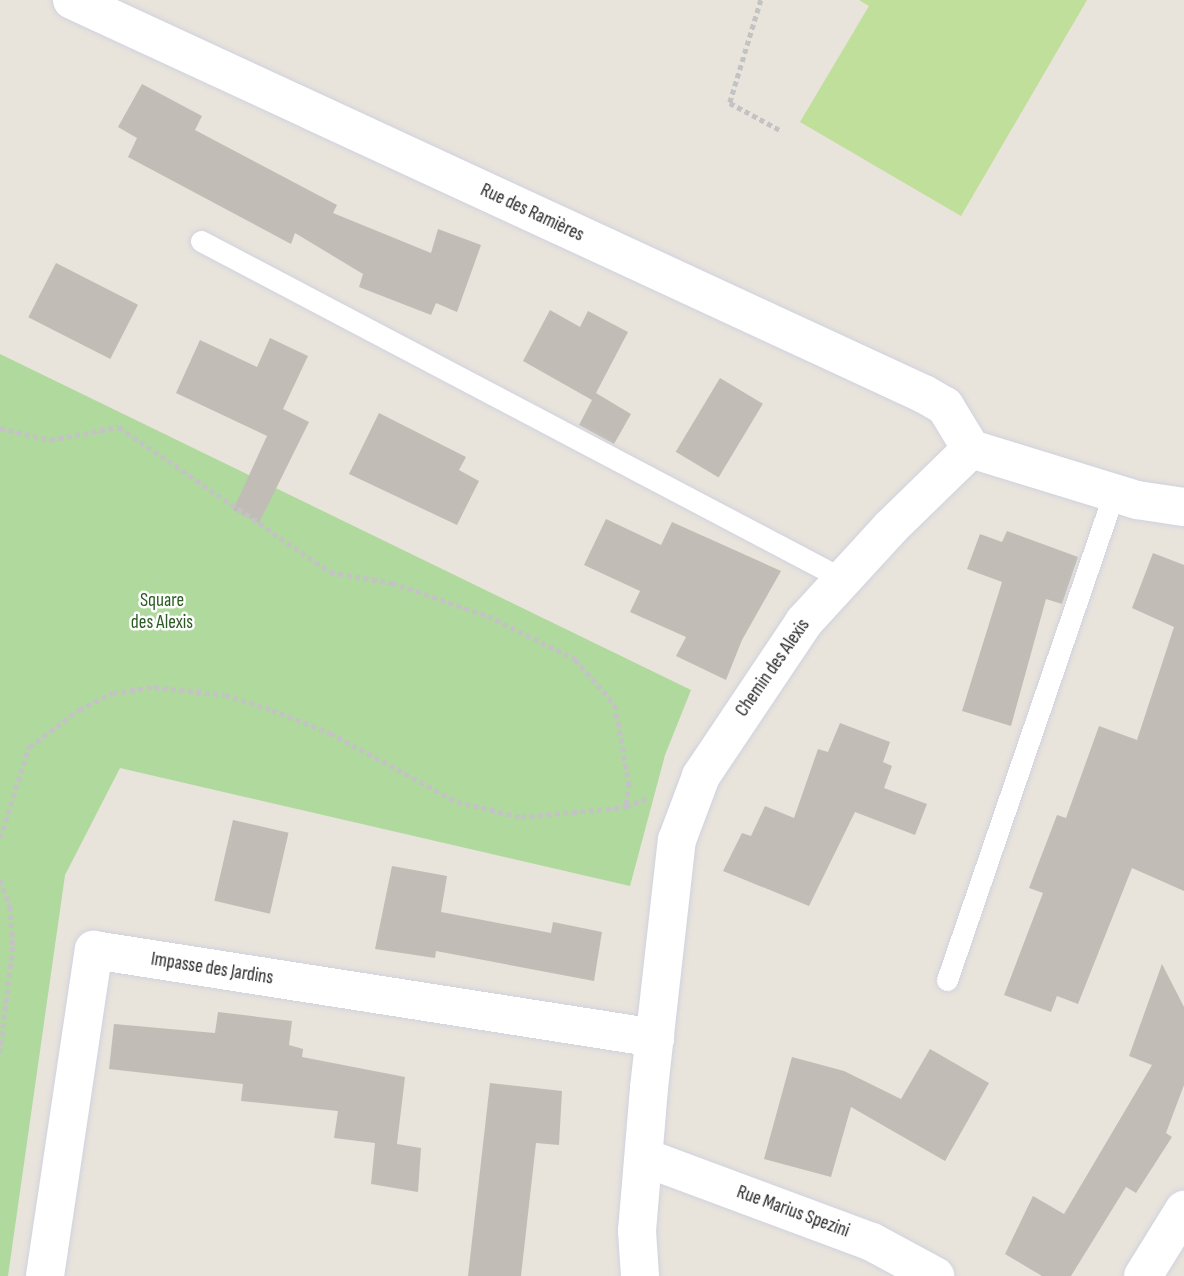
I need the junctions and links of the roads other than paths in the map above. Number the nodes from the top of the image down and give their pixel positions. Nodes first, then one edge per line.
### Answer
1 (72, 0) edge
2 (201, 240) dead end
3 (971, 449) junction
4 (1114, 493) junction
5 (1184, 507) edge
6 (843, 579) junction
7 (947, 980) dead end
8 (655, 1038) junction
9 (646, 1158) junction
10 (1184, 1210) edge
11 (45, 1276) edge
12 (640, 1276) edge
13 (935, 1276) edge
14 (1143, 1276) edge

1 - 3 street, Rue des Ramières
2 - 6 lane
3 - 4 street
3 - 6 street, Chemin des Alexis
4 - 5 street
4 - 7 lane
6 - 8 street, Chemin des Alexis
8 - 9 street, Chemin des Alexis
8 - 11 street, Impasse des Jardins
9 - 12 street, Chemin des Alexis
9 - 13 street, Rue Marius Spezini
10 - 14 street

